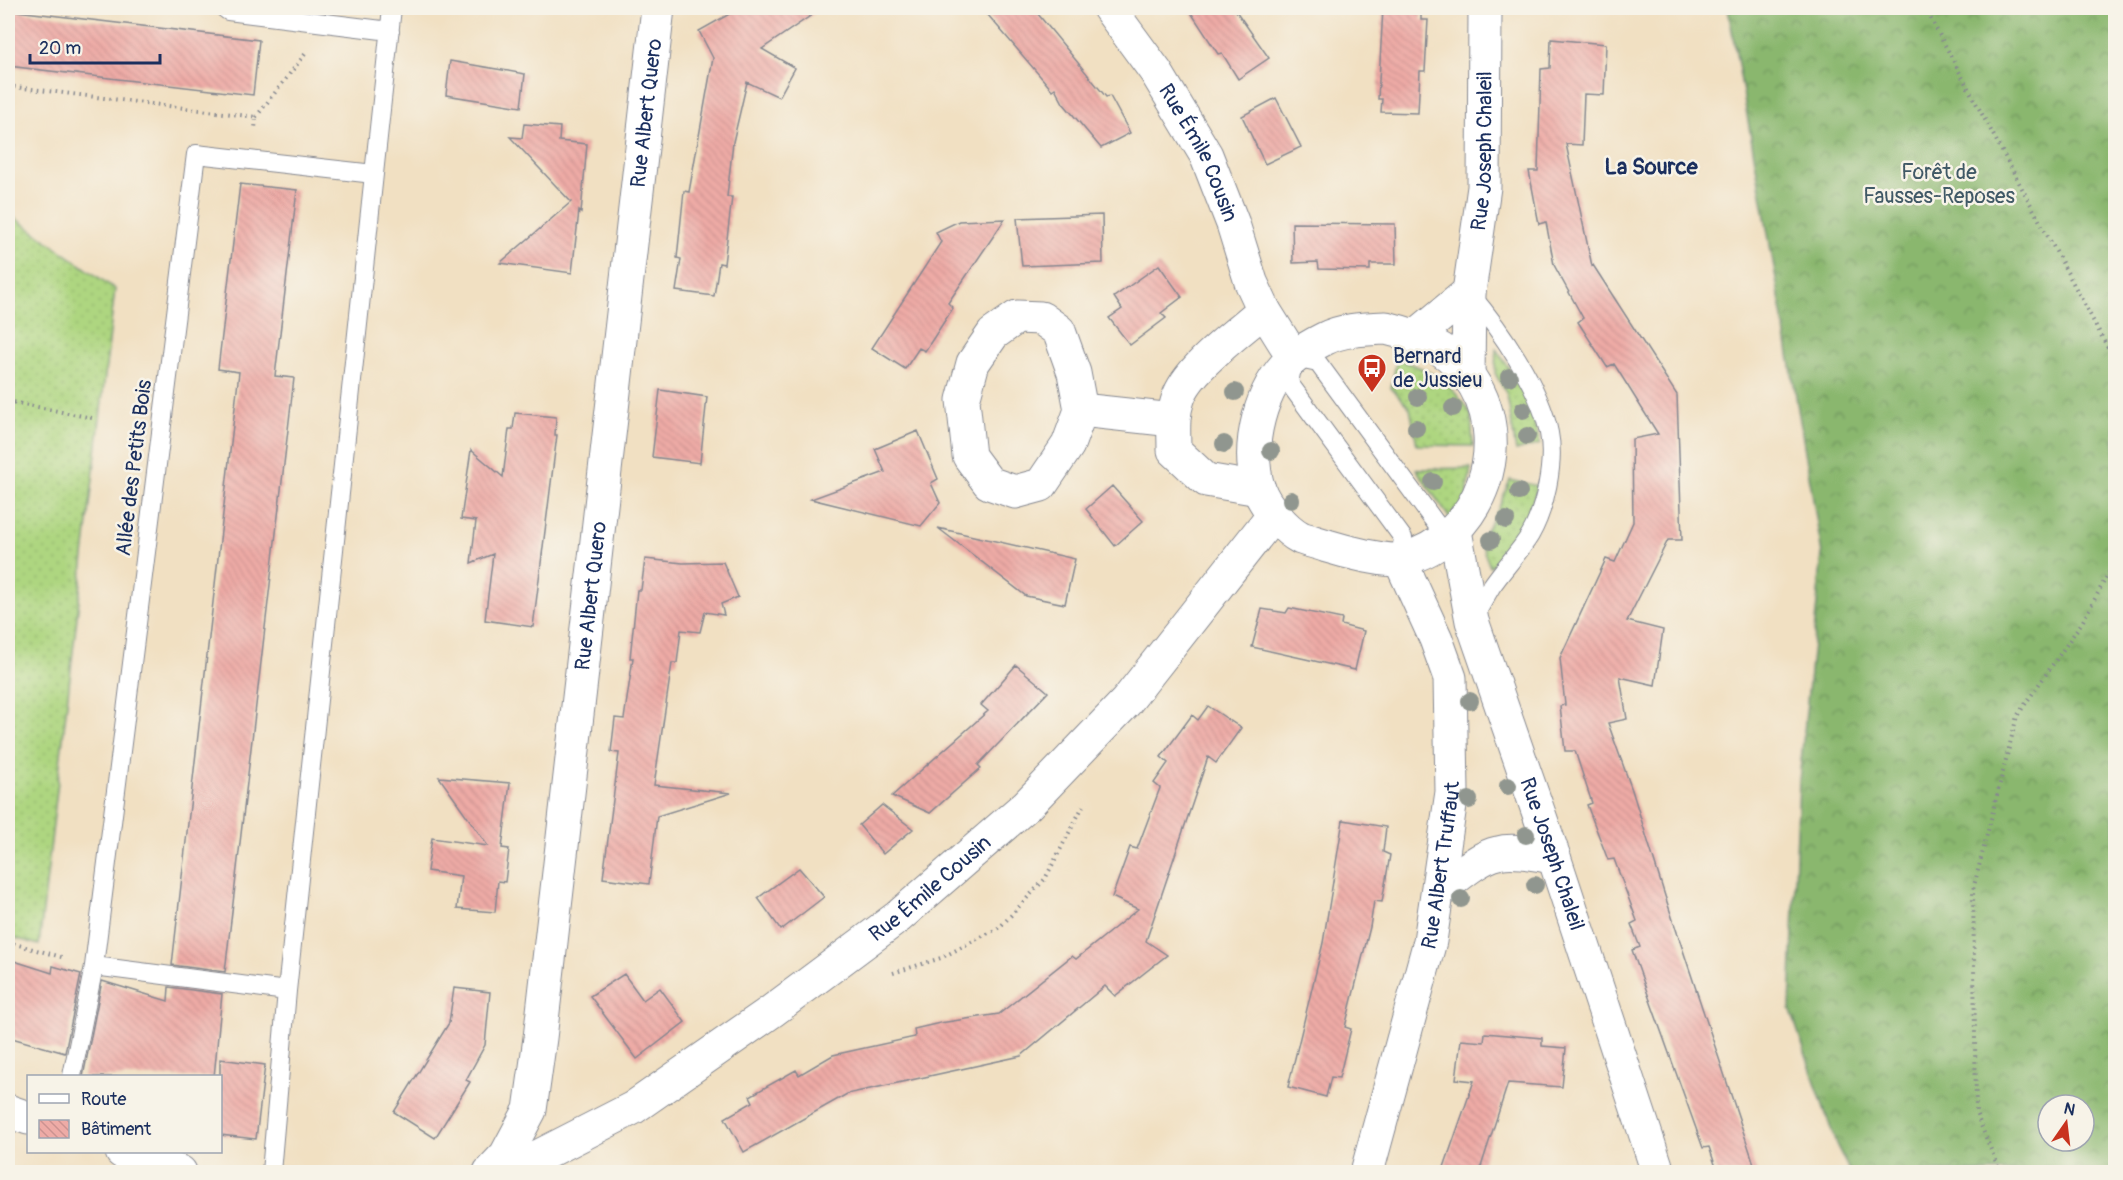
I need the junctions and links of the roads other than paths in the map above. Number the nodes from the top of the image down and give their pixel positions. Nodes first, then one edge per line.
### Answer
1 (224, 8) edge
2 (392, 8) edge
3 (658, 8) edge
4 (1108, 8) edge
5 (1485, 8) edge
6 (390, 31) junction
7 (374, 174) junction
8 (1469, 292) junction
9 (1264, 310) junction
10 (1416, 336) junction
11 (1294, 358) junction
12 (1468, 375) junction
13 (1081, 410) junction
14 (1173, 420) junction
15 (1266, 502) junction
16 (1455, 531) junction
17 (1400, 560) junction
18 (1472, 621) junction
19 (1554, 857) junction
20 (1438, 891) junction
21 (94, 966) junction
22 (287, 991) junction
23 (72, 1075) edge
24 (8, 1111) edge
25 (27, 1118) edge
26 (125, 1153) edge
27 (180, 1173) edge
28 (270, 1173) edge
29 (490, 1173) edge
30 (508, 1173) edge
31 (1367, 1173) edge
32 (1658, 1173) edge

1 - 6 lane
2 - 6 lane
3 - 29 street, Rue Albert Quero
4 - 9 street, Rue Émile Cousin
5 - 8 street, Rue Joseph Chaleil
6 - 7 lane
7 - 21 lane, Allée des Petits Bois
7 - 22 lane
8 - 10 street
8 - 12 street, Rue Joseph Chaleil
8 - 18 lane
9 - 11 street, Rue Émile Cousin
9 - 14 street
10 - 11 street
10 - 12 street
11 - 15 street
11 - 16 lane
11 - 17 lane
12 - 16 street
13 - 13 street
13 - 14 street
14 - 15 street
15 - 17 street
15 - 30 street, Rue Émile Cousin
16 - 17 street
16 - 18 street, Rue Joseph Chaleil
17 - 20 street, Rue Albert Truffaut
18 - 19 street, Rue Joseph Chaleil
19 - 20 street
19 - 32 street, Rue Joseph Chaleil
20 - 31 street, Rue Albert Truffaut
21 - 22 lane
21 - 23 lane, Allée des Petits Bois
22 - 28 lane
24 - 25 street
26 - 27 street

